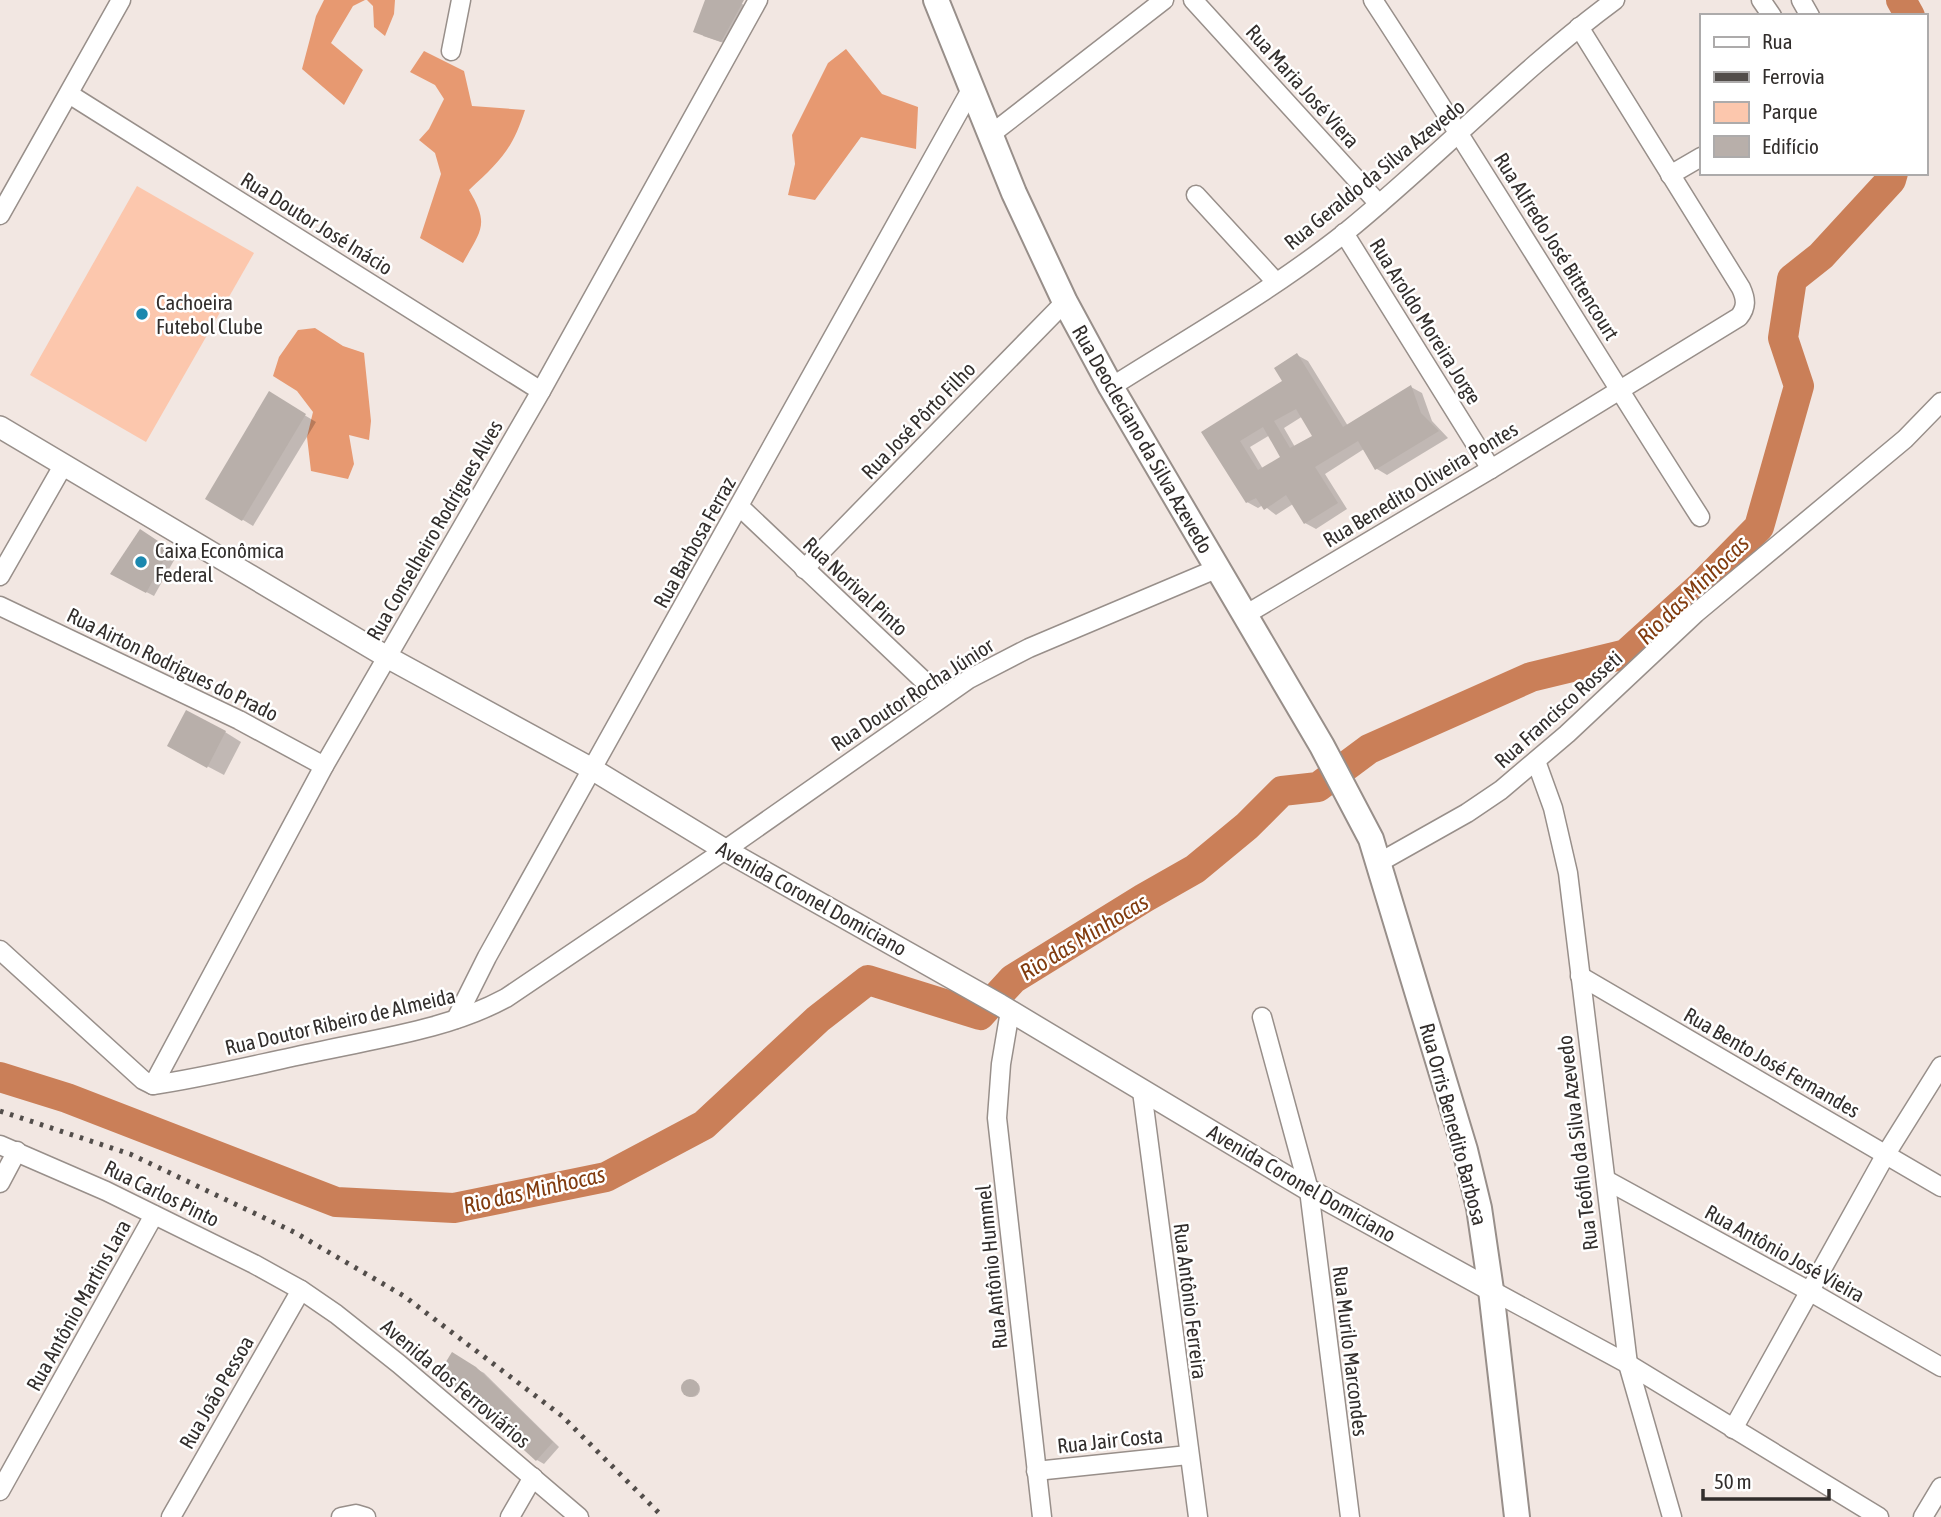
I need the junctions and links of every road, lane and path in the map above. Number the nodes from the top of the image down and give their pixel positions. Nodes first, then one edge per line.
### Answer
1 (121, 0) edge
2 (461, 0) edge
3 (758, 0) edge
4 (936, 0) edge
5 (1164, 0) edge
6 (1193, 0) edge
7 (1373, 0) edge
8 (1615, 0) edge
9 (1579, 27) junction
10 (451, 51) dead end
11 (972, 88) junction
12 (69, 94) junction
13 (1461, 133) junction
14 (990, 135) junction
15 (1700, 158) edge
16 (1670, 175) junction
17 (1196, 195) dead end
18 (1379, 204) junction
19 (0, 215) edge
20 (1344, 233) junction
21 (1276, 282) junction
22 (1065, 302) junction
23 (1111, 387) junction
24 (541, 391) junction
25 (1619, 391) junction
26 (1941, 402) edge
27 (0, 427) edge
28 (64, 464) junction
29 (1491, 469) junction
30 (740, 507) junction
31 (1700, 517) dead end
32 (804, 569) junction
33 (1216, 569) junction
34 (0, 576) edge
35 (0, 606) edge
36 (1245, 615) junction
37 (387, 657) junction
38 (941, 697) junction
39 (1536, 761) junction
40 (324, 766) junction
41 (592, 769) junction
42 (724, 850) junction
43 (1380, 862) junction
44 (0, 950) edge
45 (1580, 976) junction
46 (1005, 1008) junction
47 (1262, 1017) dead end
48 (456, 1019) junction
49 (1941, 1066) edge
50 (162, 1084) junction
51 (1142, 1091) junction
52 (8, 1148) edge
53 (1886, 1154) junction
54 (1606, 1180) junction
55 (0, 1183) edge
56 (1941, 1187) edge
57 (1309, 1190) junction
58 (154, 1215) junction
59 (301, 1290) junction
60 (1491, 1290) junction
61 (1809, 1291) junction
62 (1628, 1364) junction
63 (1941, 1367) edge
64 (1733, 1429) junction
65 (1188, 1455) junction
66 (1037, 1471) junction
67 (533, 1477) junction
68 (1941, 1487) edge
69 (0, 1491) edge
70 (171, 1517) edge
71 (341, 1517) edge
72 (366, 1517) edge
73 (510, 1517) edge
74 (579, 1517) edge
75 (1042, 1517) edge
76 (1198, 1517) edge
77 (1350, 1517) edge
78 (1517, 1517) edge
79 (1672, 1517) edge
80 (1879, 1517) edge
81 (1923, 1517) edge

1 - 12 street
2 - 10 street
3 - 24 street, Rua Conselheiro Rodrigues Alves
4 - 11 main road, Rua Deocleciano da Silva Azevedo
5 - 14 street
6 - 18 street, Rua Maria José Viera
7 - 13 street, Rua Alfredo José Bittencourt
8 - 9 street, Rua Geraldo da Silva Azevedo
9 - 13 street, Rua Geraldo da Silva Azevedo
9 - 16 street
11 - 14 main road, Rua Deocleciano da Silva Azevedo
11 - 30 street, Rua Barbosa Ferraz
12 - 19 street
12 - 24 street, Rua Doutor José Inácio
13 - 18 street, Rua Geraldo da Silva Azevedo
13 - 25 street, Rua Alfredo José Bittencourt
14 - 22 main road, Rua Deocleciano da Silva Azevedo
15 - 16 street
16 - 25 street, Rua Benedito Oliveira Pontes
17 - 21 street
18 - 20 street, Rua Geraldo da Silva Azevedo
20 - 21 street, Rua Geraldo da Silva Azevedo
20 - 29 street, Rua Aroldo Moreira Jorge
21 - 23 street, Rua Geraldo da Silva Azevedo
22 - 23 main road, Rua Deocleciano da Silva Azevedo
22 - 32 street, Rua José Pôrto Filho
23 - 33 main road, Rua Deocleciano da Silva Azevedo
24 - 37 street, Rua Conselheiro Rodrigues Alves
25 - 29 street, Rua Benedito Oliveira Pontes
25 - 31 street, Rua Alfredo José Bittencourt
26 - 39 street, Rua Francisco Rosseti
27 - 28 street, Avenida Coronel Domiciano
28 - 34 street
28 - 37 street, Avenida Coronel Domiciano
29 - 36 street, Rua Benedito Oliveira Pontes
30 - 32 street, Rua Norival Pinto
30 - 41 street, Rua Barbosa Ferraz
32 - 38 street, Rua Norival Pinto
33 - 36 main road, Rua Deocleciano da Silva Azevedo
33 - 38 street, Rua Doutor Rocha Júnior
35 - 40 street, Rua Airton Rodrigues do Prado
36 - 43 main road, Rua Deocleciano da Silva Azevedo
37 - 40 street, Rua Conselheiro Rodrigues Alves
37 - 41 street, Avenida Coronel Domiciano
38 - 42 street, Rua Doutor Rocha Júnior
39 - 43 street, Rua Francisco Rosseti
39 - 45 street, Rua Teófilo da Silva Azevedo
40 - 50 street, Rua Conselheiro Rodrigues Alves
41 - 42 street, Avenida Coronel Domiciano
41 - 48 street, Rua Barbosa Ferraz
42 - 46 street, Avenida Coronel Domiciano
42 - 48 street, Rua Doutor Ribeiro de Almeida
43 - 60 main road, Rua Orris Benedito Barbosa
44 - 50 street
45 - 53 street, Rua Bento José Fernandes
45 - 54 street, Rua Teófilo da Silva Azevedo
46 - 51 street, Avenida Coronel Domiciano
46 - 66 street, Rua Antônio Hummel
47 - 57 street, Rua Murilo Marcondes
48 - 50 street, Rua Doutor Ribeiro de Almeida
49 - 53 street
51 - 57 street, Avenida Coronel Domiciano
51 - 65 street, Rua Antônio Ferreira
52 - 55 street
52 - 58 street, Rua Carlos Pinto
53 - 56 street, Rua Bento José Fernandes
53 - 61 street
54 - 61 street, Rua Antônio José Vieira
54 - 62 street, Rua Teófilo da Silva Azevedo
57 - 60 street, Avenida Coronel Domiciano
57 - 77 street, Rua Murilo Marcondes
58 - 59 street, Rua Carlos Pinto
58 - 69 street, Rua Antônio Martins Lara
59 - 67 street, Avenida dos Ferroviários
59 - 70 street, Rua João Pessoa
60 - 62 street, Avenida Coronel Domiciano
60 - 78 main road, Rua Orris Benedito Barbosa
61 - 63 street, Rua Antônio José Vieira
61 - 64 street
62 - 64 street, Avenida Coronel Domiciano
62 - 79 street, Rua Teófilo da Silva Azevedo
64 - 80 street, Avenida Coronel Domiciano
65 - 66 street, Rua Jair Costa
65 - 76 street, Rua Antônio Ferreira
66 - 75 street, Rua Antônio Hummel
67 - 73 street
67 - 74 street, Avenida dos Ferroviários
68 - 81 street
71 - 72 street

